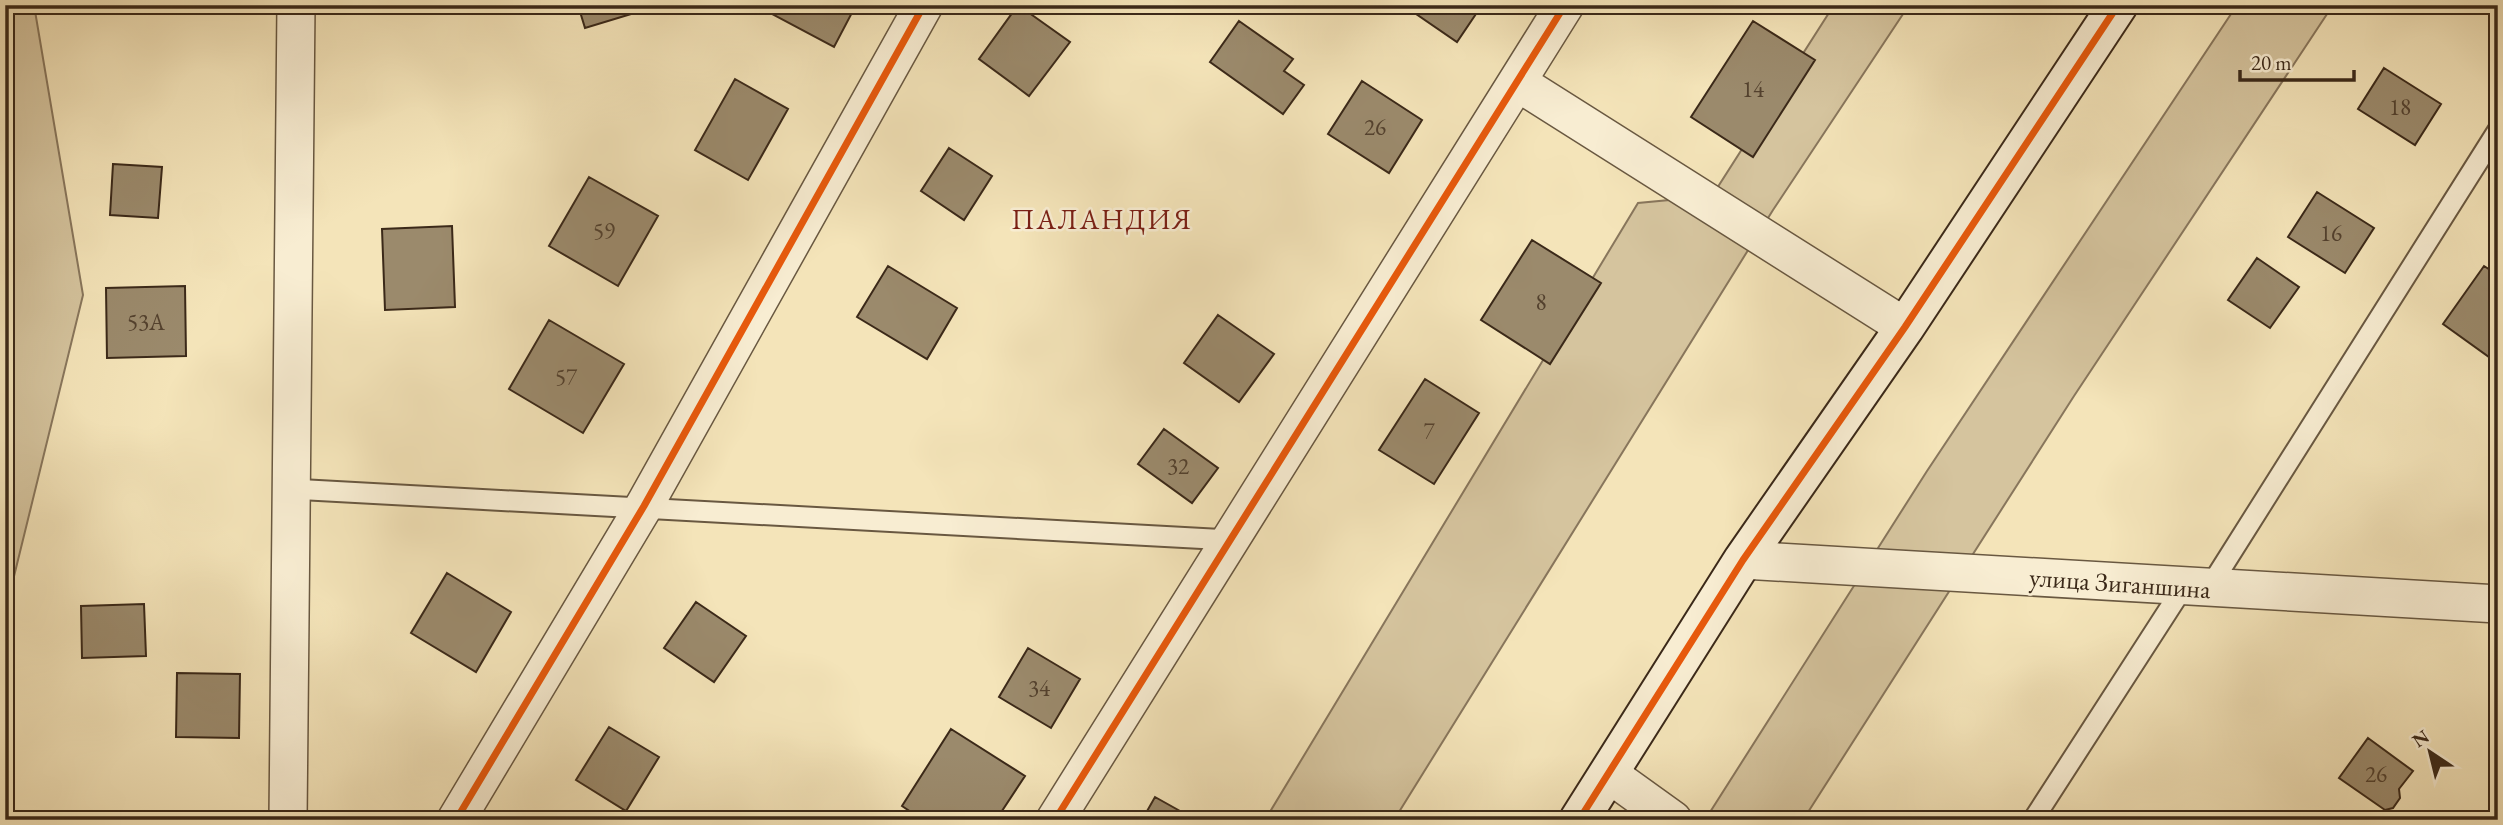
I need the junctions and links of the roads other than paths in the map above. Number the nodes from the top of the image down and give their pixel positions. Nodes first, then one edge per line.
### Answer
1 (296, 5) edge
2 (924, 5) edge
3 (1565, 5) edge
4 (2118, 5) edge
5 (1517, 82) junction
6 (2498, 130) edge
7 (1905, 327) junction
8 (291, 488) junction
9 (644, 506) junction
10 (1230, 540) junction
11 (1743, 560) junction
12 (2197, 587) junction
13 (2498, 604) edge
14 (1609, 774) junction
15 (288, 820) edge
16 (456, 820) edge
17 (1055, 820) edge
18 (1579, 820) edge
19 (1673, 820) edge
20 (2033, 820) edge

1 - 8 street
2 - 9 street
3 - 5 street
4 - 7 street
5 - 7 street
5 - 10 street
6 - 12 lane
7 - 11 street
8 - 9 lane
8 - 15 street
9 - 10 lane
9 - 16 street
10 - 17 street
11 - 12 street, улица Зиганшина
11 - 14 street
12 - 13 street, улица Зиганшина
12 - 20 lane
14 - 18 street
14 - 19 street

